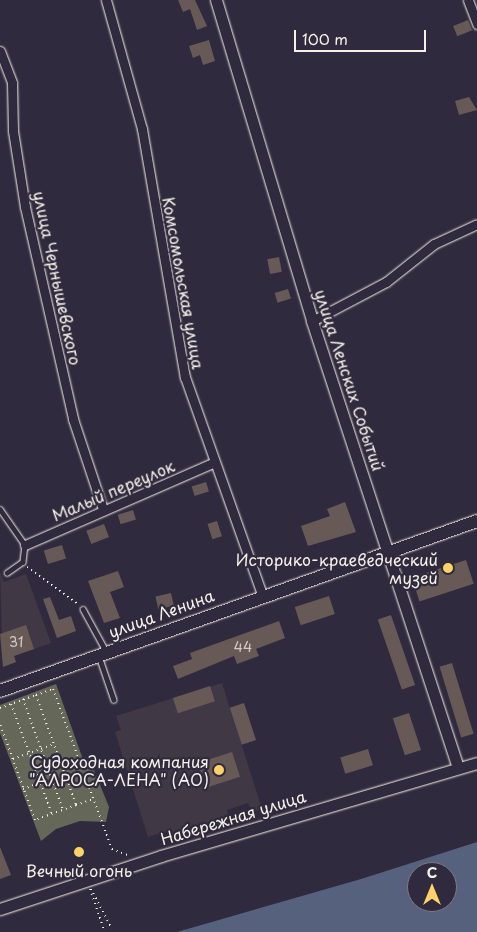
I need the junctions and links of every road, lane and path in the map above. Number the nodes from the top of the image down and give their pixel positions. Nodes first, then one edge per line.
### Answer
1 (106, 0) edge
2 (216, 0) edge
3 (468, 0) edge
4 (477, 24) edge
5 (0, 51) edge
6 (477, 224) edge
7 (312, 321) junction
8 (213, 463) junction
9 (0, 509) edge
10 (103, 509) junction
11 (477, 521) edge
12 (25, 545) junction
13 (389, 550) junction
14 (22, 562) junction
15 (7, 573) dead end
16 (262, 594) junction
17 (83, 609) joint
18 (102, 652) junction
19 (0, 691) edge
20 (36, 694) junction
21 (23, 699) junction
22 (114, 700) dead end
23 (11, 704) junction
24 (0, 708) edge
25 (0, 724) edge
26 (54, 744) junction
27 (41, 749) junction
28 (29, 753) junction
29 (13, 759) junction
30 (477, 763) edge
31 (458, 768) junction
32 (65, 774) junction
33 (52, 778) junction
34 (40, 783) junction
35 (24, 789) junction
36 (93, 799) junction
37 (76, 805) junction
38 (63, 810) junction
39 (52, 814) junction
40 (134, 864) junction
41 (0, 909) edge
42 (112, 929) dead end
43 (104, 930) dead end

1 - 8 street, Комсомольская улица
2 - 7 street, улица Ленских Событий
3 - 4 street
5 - 10 street, улица Чернышевского
6 - 7 street
7 - 13 street, улица Ленских Событий
8 - 10 street, Малый переулок
8 - 16 street, Комсомольская улица
9 - 12 lane
10 - 12 street, Малый переулок
11 - 13 main road, улица Ленина
12 - 14 lane
13 - 16 main road, улица Ленина
13 - 31 street, улица Ленских Событий
14 - 15 lane
14 - 17 path
16 - 18 main road, улица Ленина
17 - 18 lane
18 - 19 main road, улица Ленина
18 - 22 lane
20 - 21 path
20 - 26 path
20 - 36 path
21 - 23 path
21 - 27 path
23 - 24 path
23 - 28 path
25 - 29 path
26 - 27 path
26 - 32 path
27 - 28 path
27 - 33 path
28 - 29 path
28 - 34 path
29 - 35 path
30 - 31 street, Набережная улица
31 - 40 street, Набережная улица
32 - 33 path
32 - 37 path
33 - 34 path
33 - 38 path
34 - 35 path
34 - 39 path
35 - 39 path
36 - 37 path
36 - 40 path
37 - 38 path
38 - 39 path
40 - 41 street, Набережная улица
42 - 43 path

